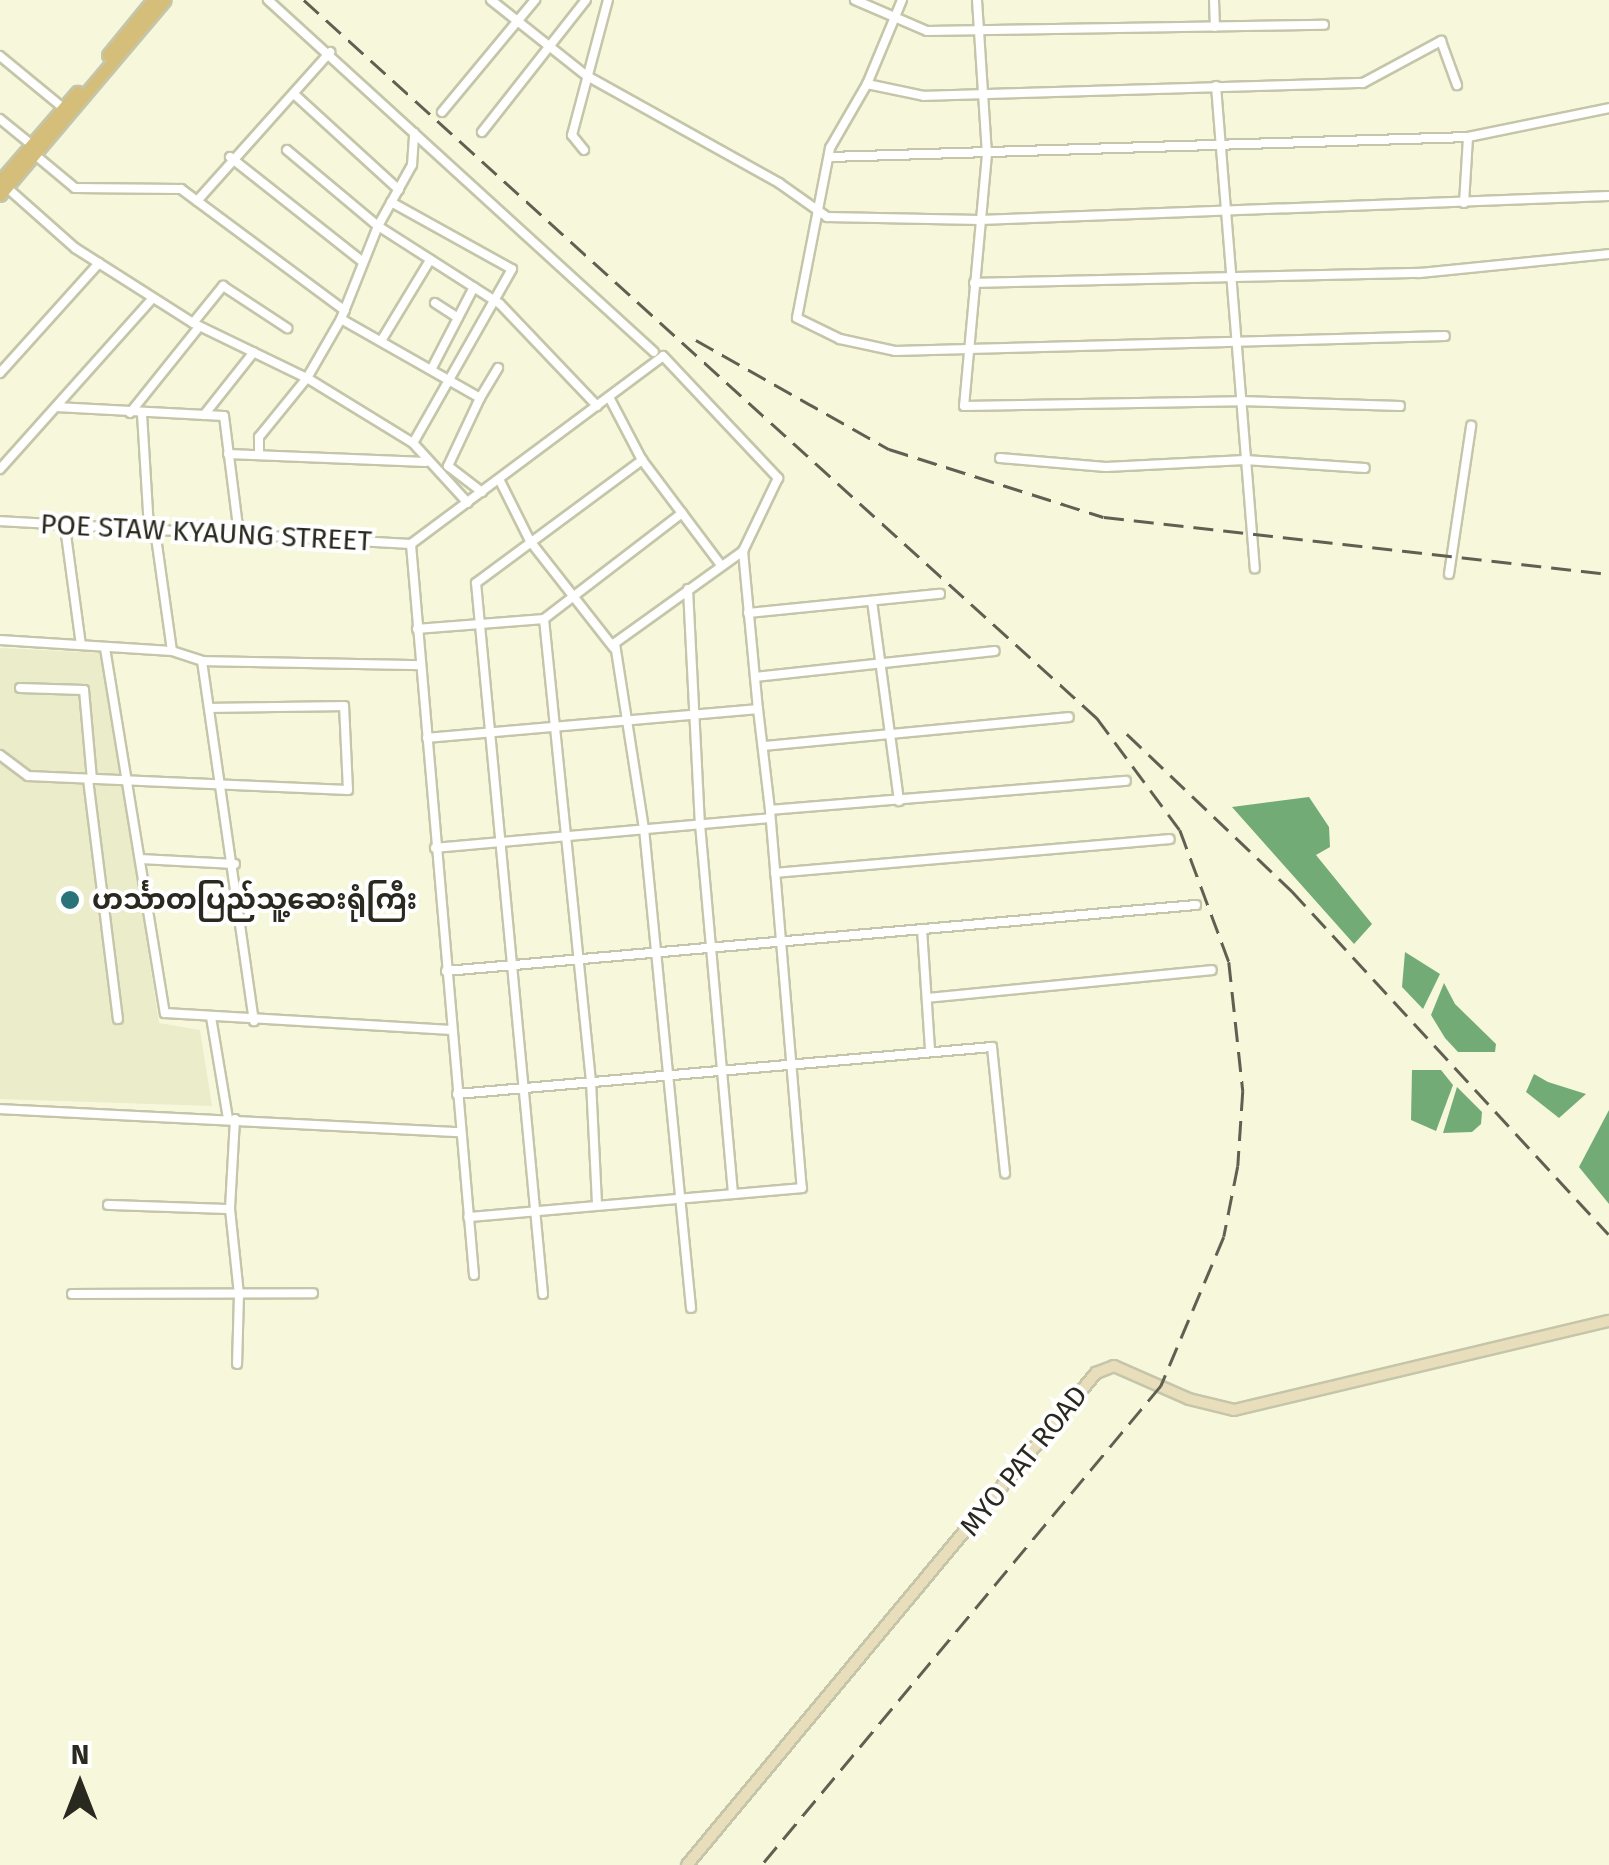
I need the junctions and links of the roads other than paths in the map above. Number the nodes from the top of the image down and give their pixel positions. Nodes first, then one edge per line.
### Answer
1 (153, 0) edge
2 (165, 0) edge
3 (268, 0) edge
4 (492, 0) edge
5 (534, 0) edge
6 (586, 0) edge
7 (608, 0) edge
8 (854, 0) edge
9 (902, 0) edge
10 (978, 0) edge
11 (1214, 0) edge
12 (895, 19) junction
13 (517, 22) junction
14 (1324, 25) dead end
15 (1215, 27) junction
16 (979, 33) junction
17 (551, 51) junction
18 (330, 52) junction
19 (0, 56) edge
20 (588, 76) junction
21 (867, 84) junction
22 (1457, 85) dead end
23 (1216, 86) junction
24 (294, 94) junction
25 (987, 95) junction
26 (1609, 108) edge
27 (67, 111) junction
28 (442, 112) dead end
29 (0, 119) edge
30 (482, 132) dead end
31 (414, 133) junction
32 (1468, 137) junction
33 (1222, 146) junction
34 (33, 149) junction
35 (287, 150) dead end
36 (584, 150) dead end
37 (986, 154) junction
38 (230, 157) junction
39 (829, 157) junction
40 (2, 186) edge
41 (399, 190) junction
42 (1609, 196) edge
43 (197, 201) junction
44 (392, 202) junction
45 (1464, 203) junction
46 (1226, 213) junction
47 (819, 216) junction
48 (980, 220) junction
49 (378, 226) junction
50 (1609, 254) edge
51 (430, 260) junction
52 (363, 262) junction
53 (99, 263) junction
54 (1230, 276) junction
55 (974, 283) junction
56 (474, 287) junction
57 (153, 298) junction
58 (492, 299) junction
59 (434, 303) dead end
60 (343, 315) junction
61 (458, 318) junction
62 (196, 325) junction
63 (287, 328) dead end
64 (1445, 336) dead end
65 (1235, 338) junction
66 (381, 341) junction
67 (969, 344) junction
68 (254, 352) junction
69 (654, 352) dead end
70 (432, 368) junction
71 (498, 368) dead end
72 (0, 374) edge
73 (308, 378) junction
74 (450, 378) junction
75 (609, 396) junction
76 (480, 398) junction
77 (1240, 401) junction
78 (596, 406) junction
79 (1400, 406) dead end
80 (56, 407) junction
81 (130, 413) junction
82 (142, 414) junction
83 (204, 415) junction
84 (1471, 426) dead end
85 (413, 443) junction
86 (228, 454) junction
87 (259, 455) junction
88 (1000, 458) dead end
89 (642, 460) junction
90 (1245, 460) junction
91 (426, 462) junction
92 (1365, 468) dead end
93 (0, 469) edge
94 (500, 479) junction
95 (482, 492) junction
96 (468, 503) junction
97 (682, 512) junction
98 (0, 522) edge
99 (65, 527) junction
100 (152, 530) junction
101 (239, 534) junction
102 (530, 541) junction
103 (411, 544) junction
104 (742, 551) junction
105 (720, 564) junction
106 (1255, 568) dead end
107 (1449, 574) dead end
108 (688, 588) junction
109 (940, 594) dead end
110 (570, 597) junction
111 (872, 600) junction
112 (748, 613) junction
113 (544, 619) junction
114 (478, 625) junction
115 (416, 628) junction
116 (0, 640) edge
117 (82, 645) junction
118 (105, 648) junction
119 (616, 650) junction
120 (172, 651) junction
121 (995, 651) dead end
122 (202, 661) junction
123 (881, 664) junction
124 (420, 665) junction
125 (755, 678) junction
126 (20, 688) dead end
127 (209, 708) junction
128 (758, 710) junction
129 (693, 715) junction
130 (1069, 717) dead end
131 (624, 721) junction
132 (556, 728) junction
133 (491, 733) junction
134 (892, 734) junction
135 (427, 738) junction
136 (764, 746) junction
137 (0, 754) edge
138 (90, 779) junction
139 (128, 780) junction
140 (1126, 782) dead end
141 (221, 785) junction
142 (899, 801) junction
143 (770, 814) junction
144 (700, 824) junction
145 (644, 829) junction
146 (564, 836) junction
147 (1170, 839) dead end
148 (500, 841) junction
149 (435, 848) junction
150 (140, 859) junction
151 (235, 864) junction
152 (775, 873) junction
153 (1196, 905) dead end
154 (922, 929) junction
155 (780, 942) junction
156 (710, 947) junction
157 (654, 953) junction
158 (576, 959) junction
159 (510, 964) junction
160 (1212, 970) dead end
161 (446, 971) junction
162 (927, 998) junction
163 (210, 1017) junction
164 (118, 1019) dead end
165 (254, 1021) junction
166 (451, 1030) junction
167 (930, 1051) junction
168 (790, 1066) junction
169 (722, 1072) junction
170 (666, 1078) junction
171 (591, 1081) junction
172 (520, 1087) junction
173 (457, 1094) junction
174 (0, 1108) edge
175 (232, 1119) junction
176 (460, 1132) junction
177 (1005, 1173) dead end
178 (732, 1194) junction
179 (597, 1202) junction
180 (686, 1202) junction
181 (108, 1204) dead end
182 (230, 1210) junction
183 (533, 1210) junction
184 (468, 1217) junction
185 (474, 1275) dead end
186 (72, 1294) dead end
187 (240, 1294) junction
188 (313, 1294) dead end
189 (543, 1294) dead end
190 (692, 1308) dead end
191 (1609, 1321) edge
192 (237, 1364) dead end
193 (687, 1865) edge

1 - 27 main road
2 - 27 main road
3 - 18 street
4 - 13 street
5 - 13 street
6 - 17 street
7 - 20 street
8 - 12 street
9 - 12 street
10 - 16 street
11 - 15 street
12 - 16 street
12 - 21 street
13 - 17 street
13 - 28 street
14 - 15 street
15 - 16 street
16 - 25 street
17 - 20 street
17 - 30 street
18 - 24 street
18 - 31 street
19 - 27 street
20 - 36 street
20 - 47 street
21 - 25 street
21 - 39 street
22 - 23 street
23 - 25 street
23 - 33 street
24 - 38 street
24 - 41 street
25 - 37 street
26 - 32 street
27 - 34 main road
29 - 34 street
31 - 41 street
31 - 69 street
32 - 33 street
32 - 45 street
33 - 37 street
33 - 46 street
34 - 40 main road
34 - 43 street
35 - 49 street
37 - 39 street
37 - 48 street
38 - 43 street
38 - 52 street
39 - 47 street
40 - 53 street
41 - 44 street
42 - 45 street
43 - 60 street
44 - 49 street
44 - 58 street
45 - 46 street
46 - 48 street
46 - 54 street
47 - 48 street
47 - 67 street
48 - 55 street
49 - 51 street
49 - 52 street
50 - 54 street
51 - 56 street
51 - 66 street
52 - 60 street
53 - 57 street
53 - 72 street
54 - 55 street
54 - 65 street
55 - 67 street
56 - 58 street
56 - 61 street
57 - 62 street
57 - 80 street
58 - 74 street
58 - 78 street
59 - 61 street
60 - 66 street
60 - 73 street
61 - 70 street
62 - 63 street
62 - 68 street
62 - 81 street
64 - 65 street
65 - 67 street
65 - 77 street
66 - 70 street
67 - 77 street
68 - 73 street
68 - 83 street
70 - 74 street
71 - 76 street
73 - 85 street
73 - 87 street
74 - 76 street
74 - 85 street
75 - 78 street
75 - 89 street
75 - 104 street
76 - 95 street
77 - 79 street
77 - 90 street
78 - 94 street
80 - 81 street
80 - 93 street
81 - 82 street
82 - 83 street
82 - 100 street
83 - 86 street
84 - 107 street
85 - 91 street
86 - 87 street
86 - 101 street
87 - 91 street
88 - 90 street
89 - 97 street
89 - 102 street
90 - 92 street
90 - 106 street
91 - 96 street
94 - 95 street
94 - 102 street
95 - 96 street
96 - 103 street
97 - 105 street
97 - 110 street
98 - 99 street, POE STAW KYAUNG STREET
99 - 100 street, POE STAW KYAUNG STREET
99 - 117 street
100 - 101 street, POE STAW KYAUNG STREET
100 - 120 street
101 - 103 street, POE STAW KYAUNG STREET
102 - 110 street
102 - 114 street
103 - 115 street
104 - 105 street
104 - 112 street
105 - 108 street
108 - 119 street
108 - 129 street
109 - 111 street
110 - 113 street
110 - 119 street
111 - 112 street
111 - 123 street
112 - 125 street
113 - 114 street
113 - 132 street
114 - 115 street
114 - 133 street
115 - 124 street
116 - 117 street
117 - 118 street
118 - 120 street
118 - 139 street
119 - 131 street
120 - 122 street
121 - 123 street
122 - 124 street
122 - 127 street
123 - 125 street
123 - 134 street
124 - 135 street
125 - 128 street
126 - 138 street
127 - 141 street
127 - 141 street
128 - 129 street
128 - 136 street
129 - 131 street
129 - 144 street
130 - 134 street
131 - 132 street
131 - 145 street
132 - 133 street
132 - 146 street
133 - 135 street
133 - 148 street
134 - 136 street
134 - 142 street
135 - 149 street
136 - 143 street
137 - 138 street
138 - 139 street
138 - 164 street
139 - 141 street
139 - 150 street
140 - 142 street
141 - 151 street
142 - 143 street
143 - 144 street
143 - 152 street
144 - 145 street
144 - 156 street
145 - 146 street
145 - 157 street
146 - 148 street
146 - 158 street
147 - 152 street
148 - 149 street
148 - 159 street
149 - 161 street
150 - 151 street
150 - 163 street
151 - 165 street
152 - 155 street
153 - 154 street
154 - 155 street
154 - 162 street
155 - 156 street
155 - 168 street
156 - 157 street
156 - 169 street
157 - 158 street
157 - 170 street
158 - 159 street
158 - 171 street
159 - 161 street
159 - 172 street
160 - 162 street
161 - 166 street
162 - 167 street
163 - 165 street
163 - 175 street
165 - 166 street
166 - 173 street
167 - 168 street
167 - 177 street
168 - 169 street
168 - 178 street
169 - 170 street
169 - 178 street
170 - 171 street
170 - 180 street
171 - 172 street
171 - 179 street
172 - 173 street
172 - 183 street
173 - 176 street
174 - 175 street
175 - 176 street
175 - 182 street
176 - 184 street
178 - 180 street
179 - 180 street
179 - 183 street
180 - 190 street
181 - 182 street
182 - 187 street
183 - 184 street
183 - 189 street
184 - 185 street
186 - 187 street
187 - 188 street
187 - 192 street
191 - 193 main road, MYO PAT ROAD

